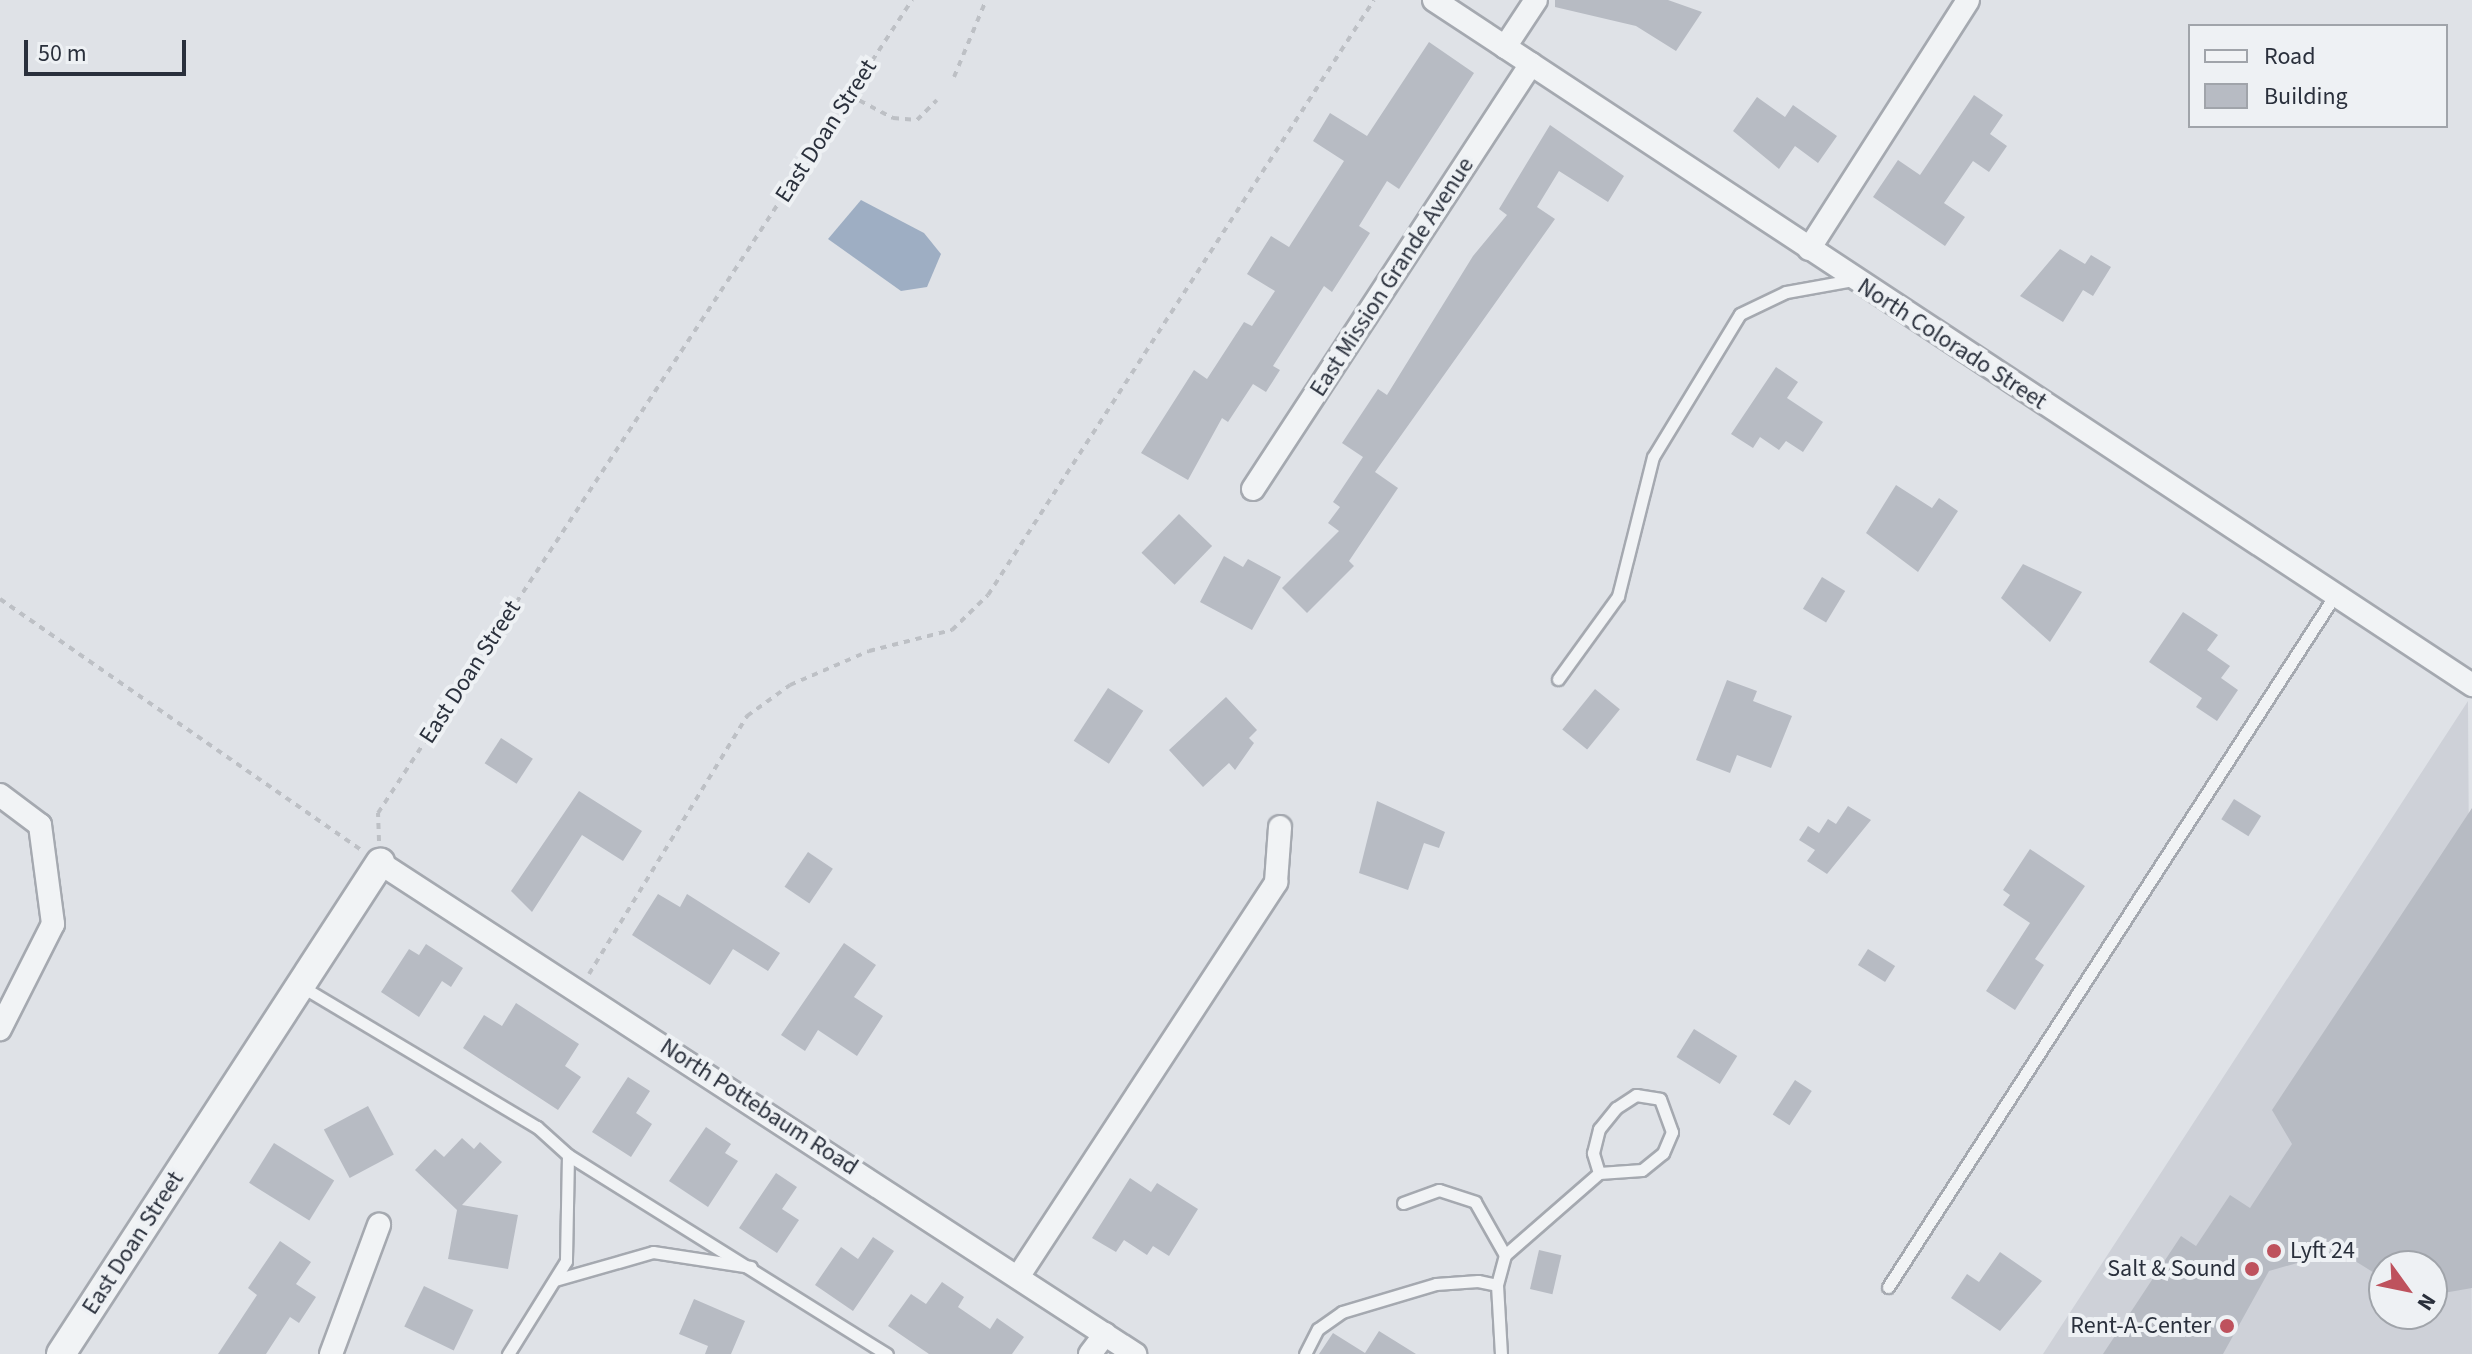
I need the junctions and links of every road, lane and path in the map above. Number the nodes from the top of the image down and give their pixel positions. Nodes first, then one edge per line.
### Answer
1 (912, 0) edge
2 (986, 0) edge
3 (1374, 0) edge
4 (1434, 0) edge
5 (1536, 0) edge
6 (1968, 0) edge
7 (1505, 47) junction
8 (1531, 64) junction
9 (954, 77) dead end
10 (849, 95) junction
11 (937, 100) dead end
12 (1809, 249) junction
13 (1854, 279) junction
14 (1253, 489) dead end
15 (2335, 595) junction
16 (0, 599) edge
17 (1558, 679) dead end
18 (2472, 685) edge
19 (0, 795) edge
20 (1280, 827) dead end
21 (380, 863) junction
22 (301, 986) junction
23 (579, 990) junction
24 (0, 1029) edge
25 (568, 1155) junction
26 (1599, 1173) junction
27 (1403, 1203) dead end
28 (379, 1225) dead end
29 (1505, 1255) junction
30 (755, 1268) junction
31 (1018, 1277) junction
32 (555, 1280) junction
33 (1497, 1285) junction
34 (1888, 1287) dead end
35 (1105, 1334) junction
36 (61, 1354) edge
37 (331, 1354) edge
38 (508, 1354) edge
39 (887, 1354) edge
40 (1090, 1354) edge
41 (1135, 1354) edge
42 (1305, 1354) edge
43 (1501, 1354) edge

1 - 10 path, East Doan Street
2 - 9 path
3 - 23 path
4 - 7 street, North Colorado Street
5 - 7 street
6 - 12 street
7 - 8 street, North Colorado Street
8 - 12 street, North Colorado Street
8 - 14 street, East Mission Grande Avenue
10 - 11 path
10 - 21 path, East Doan Street
12 - 13 street, North Colorado Street
13 - 15 street, North Colorado Street
13 - 17 lane
15 - 18 street, North Colorado Street
15 - 34 lane
16 - 21 path
19 - 24 street
20 - 31 street
21 - 22 street, East Doan Street
21 - 23 street, North Pottebaum Road
22 - 25 lane
22 - 36 street, East Doan Street
23 - 31 street, North Pottebaum Road
25 - 30 lane
25 - 32 lane
26 - 26 lane
26 - 29 lane
27 - 29 lane
28 - 37 street
29 - 33 lane
30 - 32 lane
30 - 39 lane
31 - 35 street, North Pottebaum Road
32 - 38 lane
33 - 42 lane
33 - 43 lane
35 - 40 street
35 - 41 street, North Pottebaum Road

